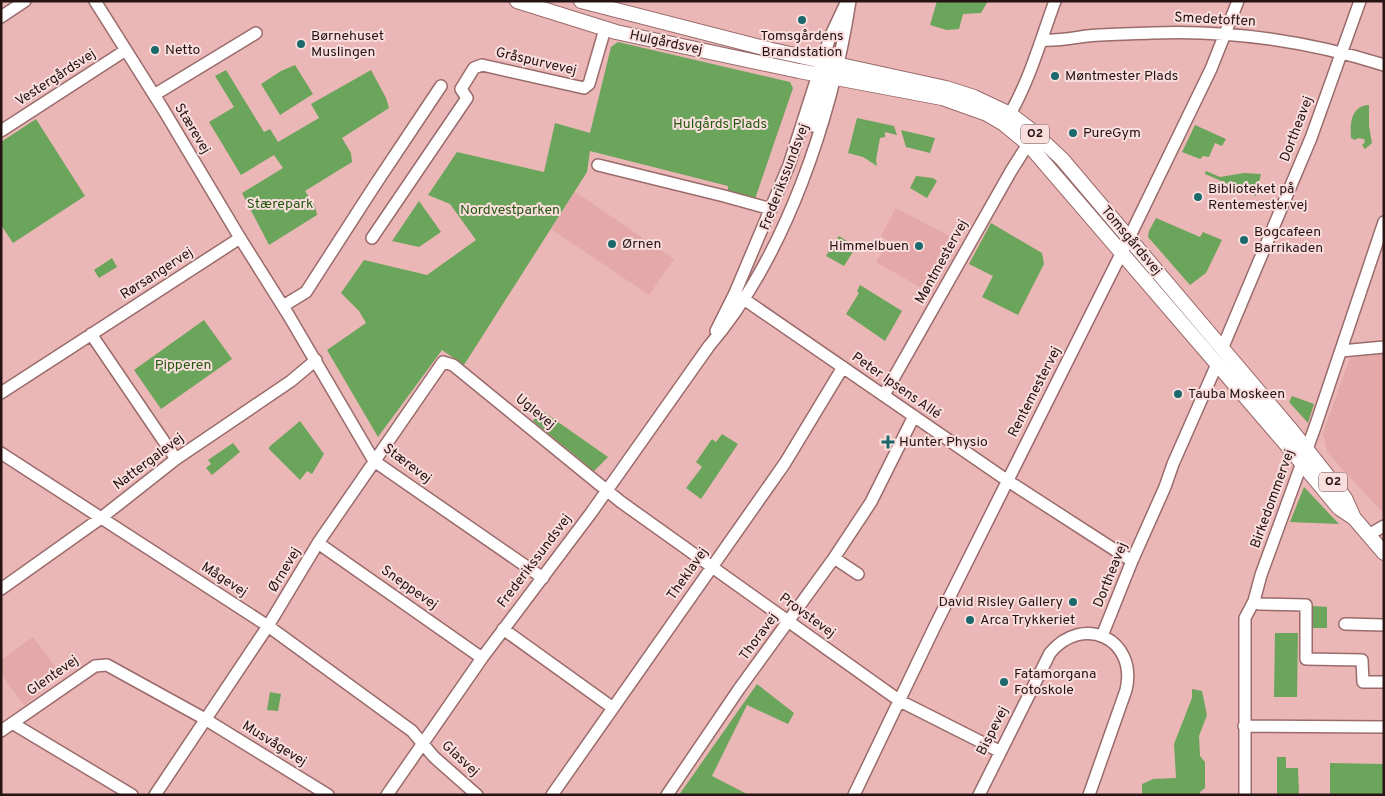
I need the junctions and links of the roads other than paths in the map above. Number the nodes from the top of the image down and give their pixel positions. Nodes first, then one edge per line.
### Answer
1 (25, 1) edge
2 (95, 1) edge
3 (517, 1) edge
4 (581, 1) edge
5 (849, 1) edge
6 (1055, 1) edge
7 (1238, 1) edge
8 (1360, 1) edge
9 (1, 17) edge
10 (605, 29) junction
11 (256, 33) dead end
12 (1226, 34) junction
13 (1042, 40) junction
14 (126, 50) junction
15 (1342, 52) junction
16 (1384, 65) edge
17 (828, 70) junction
18 (442, 86) dead end
19 (154, 95) junction
20 (1010, 114) junction
21 (1, 131) edge
22 (1028, 144) junction
23 (598, 165) dead end
24 (771, 209) junction
25 (1384, 222) edge
26 (240, 238) junction
27 (372, 238) dead end
28 (1129, 238) junction
29 (1121, 254) junction
30 (735, 293) junction
31 (745, 300) junction
32 (283, 306) junction
33 (91, 334) junction
34 (709, 346) junction
35 (1384, 347) edge
36 (1222, 349) junction
37 (1341, 351) junction
38 (316, 360) junction
39 (443, 362) joint
40 (1217, 364) junction
41 (843, 367) junction
42 (1, 393) edge
43 (884, 395) junction
44 (914, 416) junction
45 (1, 453) edge
46 (1304, 456) junction
47 (176, 458) junction
48 (374, 461) junction
49 (1008, 481) junction
50 (606, 490) junction
51 (101, 518) junction
52 (1384, 526) edge
53 (1368, 535) junction
54 (318, 543) junction
55 (1384, 553) edge
56 (834, 558) junction
57 (1132, 561) junction
58 (712, 566) junction
59 (858, 574) dead end
60 (543, 578) junction
61 (1, 589) edge
62 (1254, 601) junction
63 (789, 622) junction
64 (1345, 624) dead end
65 (1384, 625) edge
66 (268, 626) junction
67 (503, 629) junction
68 (1102, 636) junction
69 (482, 658) junction
70 (1384, 682) edge
71 (900, 701) junction
72 (613, 708) junction
73 (205, 719) junction
74 (12, 723) junction
75 (1244, 726) junction
76 (1384, 727) edge
77 (1, 732) edge
78 (423, 744) junction
79 (999, 751) junction
80 (132, 795) edge
81 (155, 795) edge
82 (328, 795) edge
83 (387, 795) edge
84 (477, 795) edge
85 (552, 795) edge
86 (667, 795) edge
87 (854, 795) edge
88 (978, 795) edge
89 (1089, 795) edge
90 (1245, 795) edge

1 - 9 street
2 - 14 street, Stærevej
3 - 10 main road, Hulgårdsvej / O2
4 - 17 main road, Hulgårdsvej / O2
5 - 17 street, Frederikssundsvej
5 - 17 street, Frederikssundsvej
6 - 13 street
7 - 12 street, Rentemestervej
8 - 15 street, Dortheavej
10 - 17 main road, Hulgårdsvej / O2
10 - 27 street, Gråspurvevej
11 - 19 street
12 - 13 street, Smedetoften
12 - 15 street, Smedetoften
12 - 28 street, Rentemestervej
13 - 20 street
14 - 19 street, Stærevej
14 - 21 street, Vestergårdsvej
15 - 16 street, Smedetoften
15 - 36 street, Dortheavej
17 - 20 main road, Tomsgårdsvej / O2
17 - 22 main road, Tomsgårdsvej / O2
17 - 24 street, Frederikssundsvej
17 - 31 street, Frederikssundsvej
18 - 32 street
19 - 26 street, Stærevej
20 - 28 main road, Tomsgårdsvej / O2
22 - 29 main road, Tomsgårdsvej / O2
22 - 43 street, Møntmestervej
23 - 24 street
24 - 30 street, Frederikssundsvej
25 - 37 street, Birkedommervej
26 - 32 street, Stærevej
26 - 33 street, Rørsangervej
28 - 29 street, Rentemestervej
28 - 36 main road, Tomsgårdsvej / O2
29 - 40 main road, Tomsgårdsvej / O2
29 - 49 street, Rentemestervej
30 - 31 street, Peter Ipsens Allé
30 - 34 street, Frederikssundsvej
31 - 34 street, Frederikssundsvej
31 - 41 street, Peter Ipsens Allé
32 - 38 street, Stærevej
33 - 42 street, Rørsangervej
33 - 47 street
34 - 50 street, Frederikssundsvej
35 - 37 street
36 - 46 main road, Tomsgårdsvej / O2
37 - 46 street, Birkedommervej
38 - 47 street, Nattergalevej
38 - 48 street, Stærevej
39 - 48 street, Ørnevej
39 - 50 street, Uglevej
40 - 46 main road, Tomsgårdsvej / O2
40 - 57 street, Dortheavej
41 - 43 street, Peter Ipsens Allé
41 - 58 street, Theklavej
43 - 44 street, Peter Ipsens Allé
44 - 49 street, Peter Ipsens Allé
44 - 56 street, Thoravej
45 - 51 street, Mågevej
46 - 53 main road, Tomsgårdsvej / O2
46 - 62 street, Birkedommervej
47 - 51 street, Nattergalevej
48 - 54 street, Ørnevej
48 - 60 street, Stærevej
49 - 57 street, Peter Ipsens Allé
49 - 71 street, Rentemestervej
50 - 58 street, Provstevej
50 - 60 street, Frederikssundsvej
51 - 61 street, Nattergalevej
51 - 66 street, Mågevej
52 - 53 street
53 - 55 main road, Tomsgårdsvej / O2
54 - 66 street, Ørnevej
54 - 69 street, Sneppevej
56 - 59 street
56 - 63 street, Thoravej
57 - 68 street, Dortheavej
58 - 63 street, Provstevej
58 - 72 street, Theklavej
60 - 67 street, Frederikssundsvej
62 - 70 street
62 - 75 street, Birkedommervej
63 - 71 street, Provstevej
63 - 86 street, Thoravej
64 - 65 street
66 - 73 street, Ørnevej
66 - 78 street, Mågevej
67 - 69 street, Frederikssundsvej
67 - 72 street
68 - 79 street, Bispevej
68 - 89 street
69 - 78 street, Frederikssundsvej
71 - 79 street, Provstevej
71 - 87 street, Rentemestervej
72 - 85 street, Theklavej
73 - 74 street, Glentevej
73 - 81 street, Ørnevej
73 - 82 street, Musvågevej
74 - 77 street, Glentevej
74 - 80 street
75 - 76 street
75 - 90 street, Birkedommervej
78 - 83 street, Frederikssundsvej
78 - 84 street, Glasvej
79 - 88 street, Bispevej

